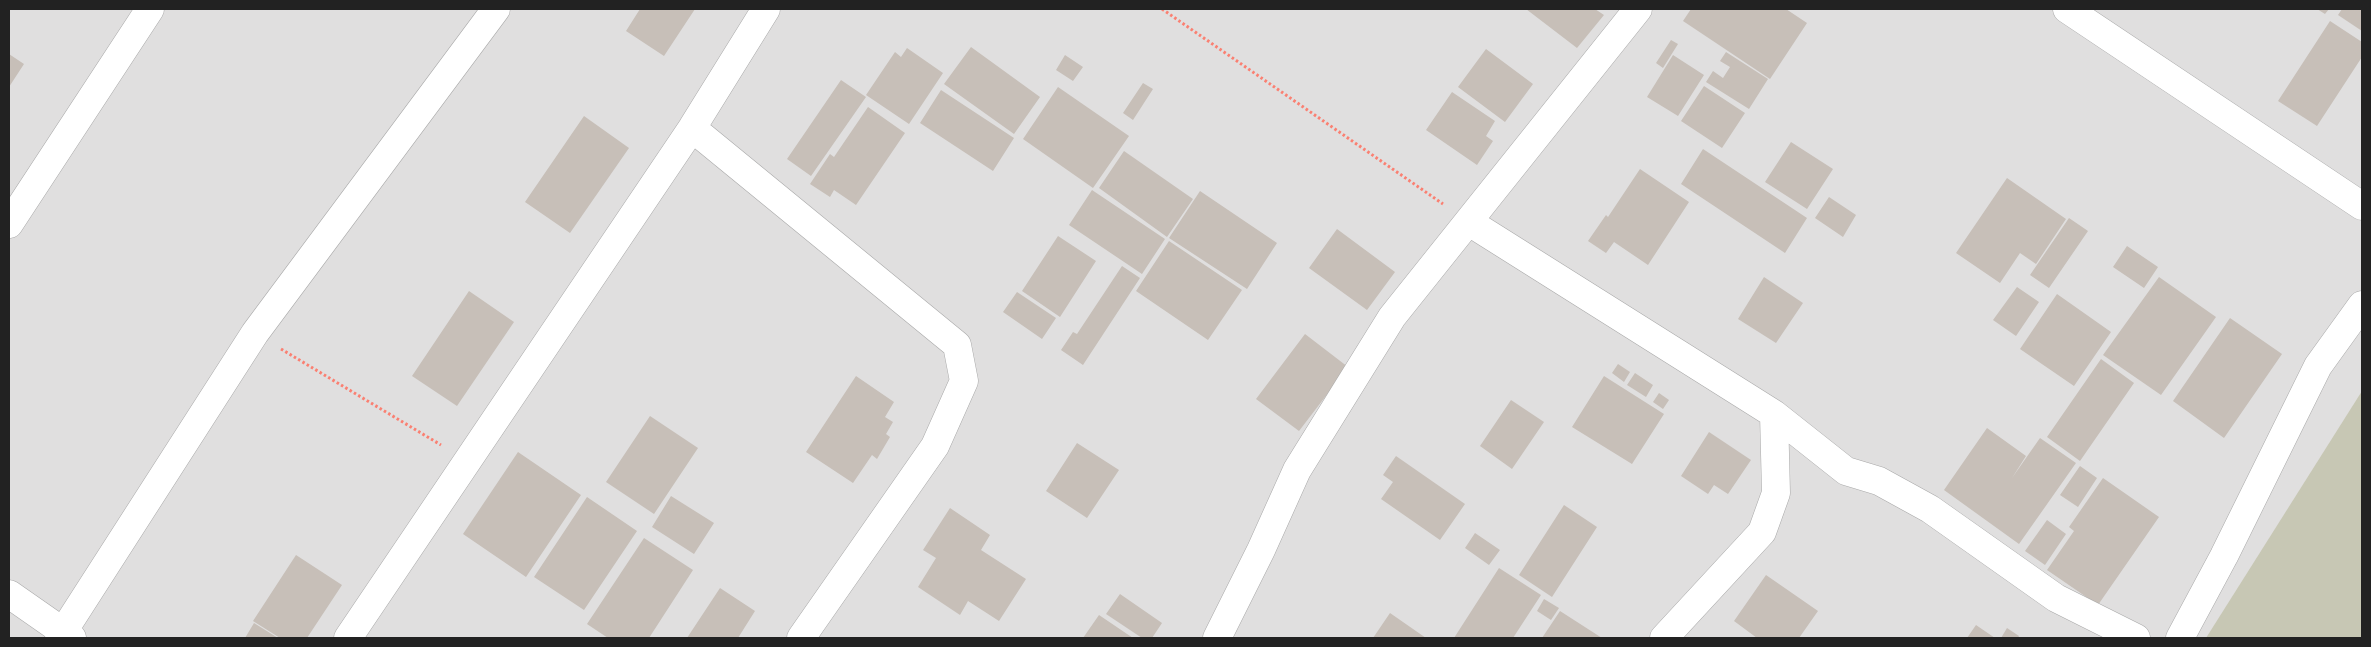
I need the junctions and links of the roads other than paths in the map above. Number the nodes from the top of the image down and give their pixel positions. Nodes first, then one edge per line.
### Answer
1 (150, 9) edge
2 (495, 9) edge
3 (766, 9) edge
4 (1638, 9) edge
5 (2067, 9) edge
6 (692, 128) junction
7 (2362, 206) edge
8 (1469, 222) junction
9 (9, 224) edge
10 (2362, 305) edge
11 (1774, 414) junction
12 (9, 594) edge
13 (64, 636) edge
14 (348, 638) edge
15 (801, 638) edge
16 (1217, 638) edge
17 (1664, 638) edge
18 (2136, 638) edge
19 (2180, 638) edge

1 - 9 street
2 - 13 street
3 - 6 street
4 - 8 street
5 - 7 street
6 - 14 street
6 - 15 street
8 - 11 street
8 - 16 street
10 - 19 street
11 - 17 street
11 - 18 street
12 - 13 street

